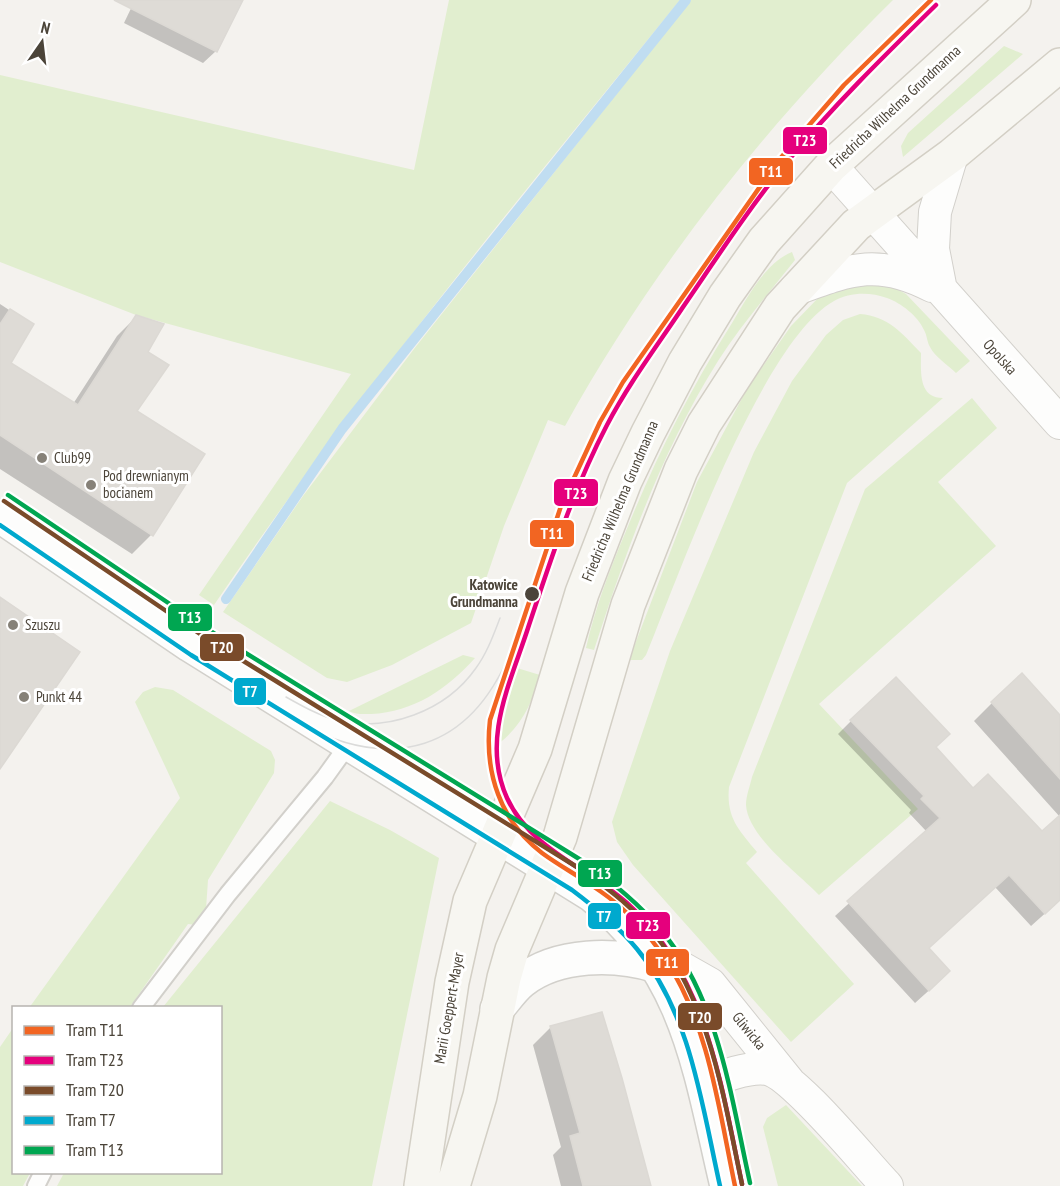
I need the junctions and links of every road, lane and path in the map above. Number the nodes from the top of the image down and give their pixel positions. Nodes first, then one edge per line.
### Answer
1 (1014, 0) edge
2 (1058, 67) edge
3 (952, 155) junction
4 (831, 166) junction
5 (871, 213) junction
6 (796, 289) junction
7 (941, 290) junction
8 (1060, 423) edge
9 (0, 516) edge
10 (348, 745) junction
11 (497, 836) junction
12 (548, 867) junction
13 (650, 956) junction
14 (143, 1006) edge
15 (497, 1009) junction
16 (790, 1083) junction
17 (704, 1084) junction
18 (421, 1186) edge
19 (453, 1186) edge
20 (727, 1186) edge
21 (886, 1186) edge

1 - 4 main road, Friedricha Wilhelma Grundmanna
2 - 3 main road
3 - 5 main road
3 - 7 street
4 - 5 street, Opolska
4 - 11 main road, Friedricha Wilhelma Grundmanna
5 - 6 main road
5 - 7 street, Opolska
6 - 7 street, Opolska
6 - 12 main road
7 - 8 street, Opolska
9 - 10 street, Gliwicka
10 - 11 street, Gliwicka
10 - 14 lane
11 - 12 street, Gliwicka
11 - 18 main road, Marii Goeppert-Mayer
12 - 13 street, Gliwicka
12 - 15 main road
13 - 15 street, Gliwicka
13 - 16 street, Gliwicka
13 - 17 street, Gliwicka
15 - 19 main road
16 - 17 street, Gliwicka
16 - 21 street, Gliwicka
17 - 20 street, Gliwicka

